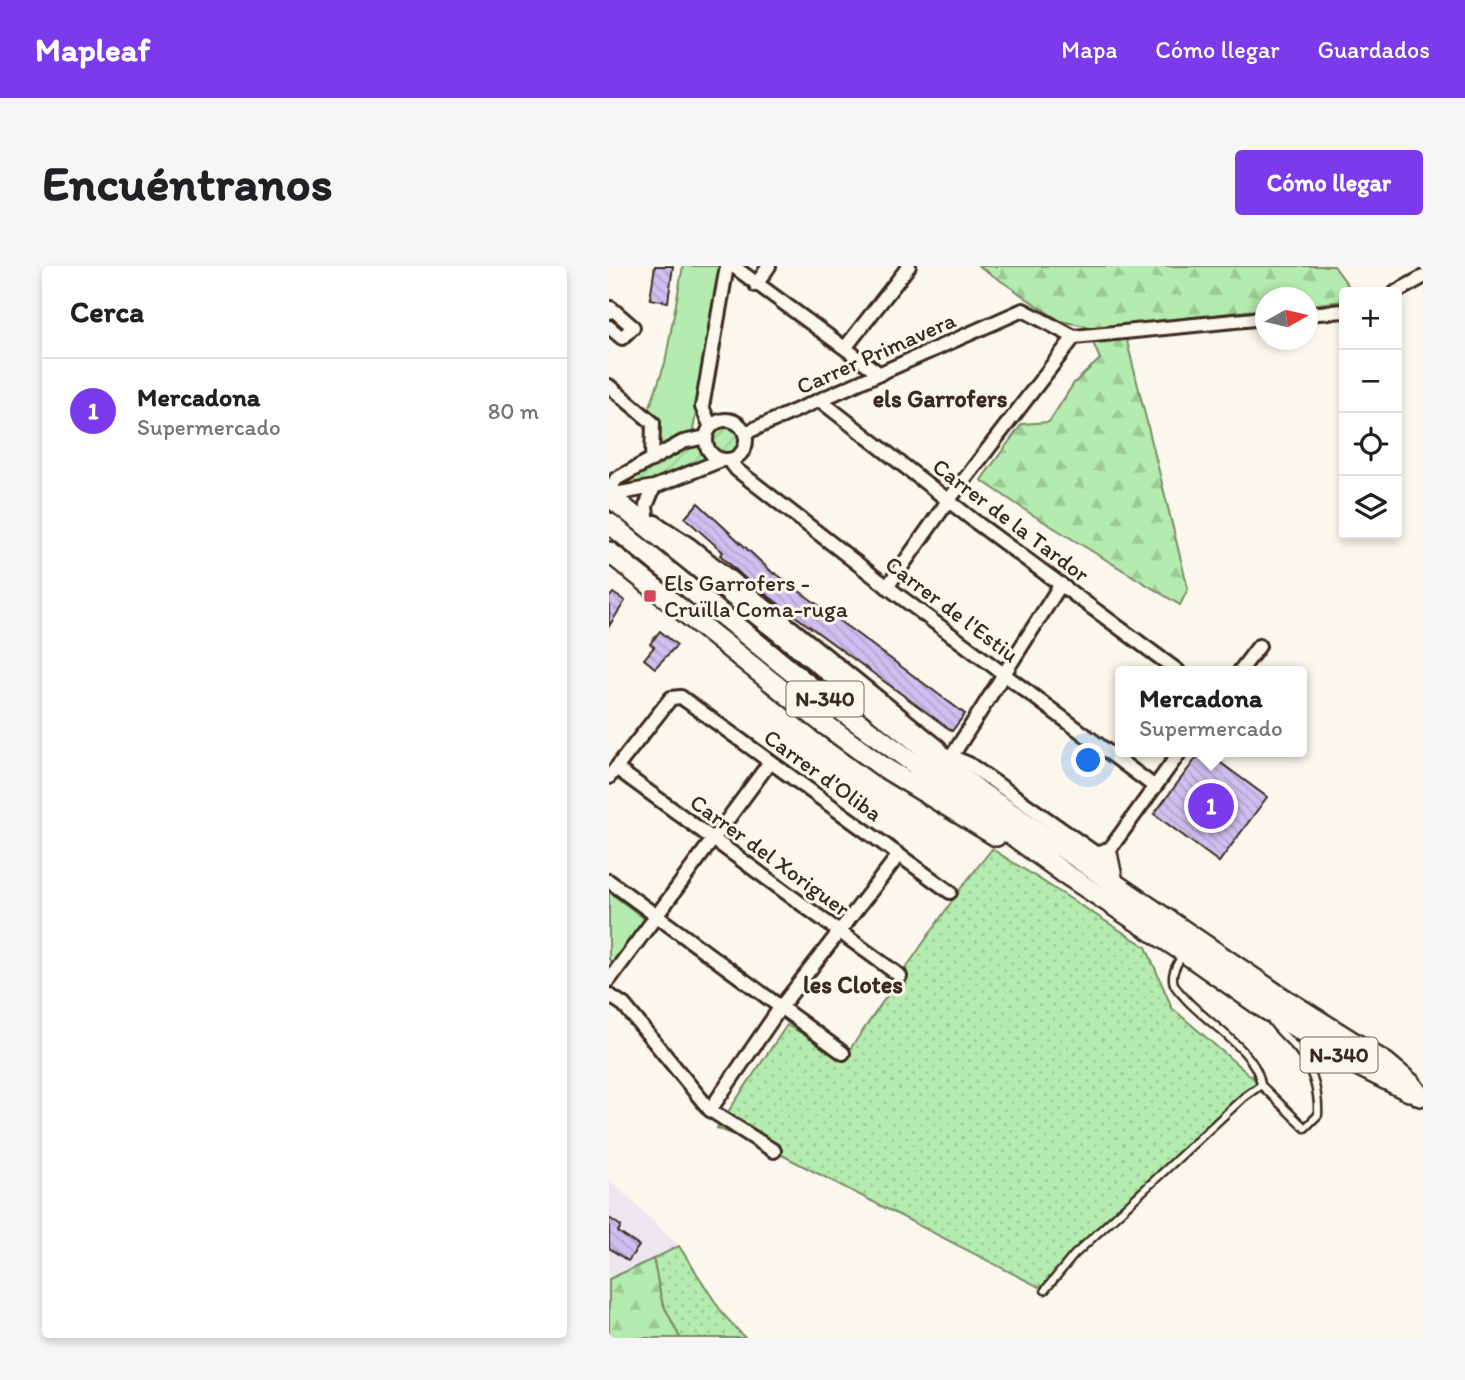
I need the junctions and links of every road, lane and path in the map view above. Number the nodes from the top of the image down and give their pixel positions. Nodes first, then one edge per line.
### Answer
1 (727, 266) edge
2 (733, 266) edge
3 (769, 266) edge
4 (909, 266) edge
5 (1423, 277) edge
6 (756, 285) junction
7 (1402, 289) edge
8 (1339, 311) edge
9 (609, 312) edge
10 (1318, 313) edge
11 (1255, 319) edge
12 (609, 327) edge
13 (1074, 337) junction
14 (845, 348) junction
15 (880, 374) junction
16 (609, 386) edge
17 (821, 401) junction
18 (709, 432) junction
19 (745, 433) junction
20 (652, 460) junction
21 (725, 460) junction
22 (655, 486) junction
23 (609, 495) edge
24 (948, 501) junction
25 (647, 518) junction
26 (609, 523) edge
27 (611, 557) edge
28 (1061, 584) junction
29 (887, 587) junction
30 (1259, 646) dead end
31 (1171, 666) edge
32 (1249, 666) edge
33 (1004, 674) junction
34 (952, 756) junction
35 (1176, 757) edge
36 (770, 762) junction
37 (612, 773) edge
38 (1155, 787) junction
39 (981, 792) junction
40 (712, 838) junction
41 (1103, 854) junction
42 (898, 856) junction
43 (1057, 856) junction
44 (609, 881) edge
45 (1113, 882) junction
46 (950, 892) dead end
47 (655, 917) junction
48 (840, 933) junction
49 (1184, 952) junction
50 (612, 973) edge
51 (900, 976) dead end
52 (609, 995) edge
53 (1262, 1007) junction
54 (780, 1008) junction
55 (843, 1053) dead end
56 (1261, 1085) junction
57 (1421, 1097) edge
58 (710, 1110) junction
59 (773, 1151) dead end
60 (1045, 1290) dead end

1 - 18 street
2 - 6 street
3 - 6 street
4 - 14 street
5 - 7 street
6 - 14 street
8 - 10 street
9 - 12 street
11 - 13 street
13 - 15 street, Carrer Primavera
13 - 24 street
14 - 15 street
15 - 17 street, Carrer Primavera
16 - 20 street
17 - 19 street, Carrer Primavera
17 - 24 street, Carrer de la Tardor
18 - 19 street
18 - 20 street
18 - 21 street
19 - 21 street
20 - 23 street
21 - 22 street
21 - 29 street, Carrer de l'Estiu
22 - 23 street
22 - 25 street
23 - 25 main road
23 - 25 lane
24 - 28 street, Carrer de la Tardor
24 - 29 street
25 - 34 street
25 - 39 main road
26 - 43 main road, N-340
27 - 43 main road
28 - 31 street, Carrer de la Tardor
28 - 33 street
29 - 33 street, Carrer de l'Estiu
30 - 32 street
33 - 34 street
33 - 38 street, Carrer de l'Estiu
34 - 39 street
34 - 41 street
35 - 38 street
36 - 37 street, Carrer d'Oliba
36 - 40 street
36 - 42 street, Carrer d'Oliba
37 - 40 street, Carrer del Xoriguer
38 - 41 street
39 - 43 main road
40 - 47 street
40 - 48 street, Carrer del Xoriguer
41 - 43 main road
41 - 45 main road
42 - 46 street, Carrer d'Oliba
42 - 48 street
43 - 45 main road
43 - 49 main road, N-340
44 - 47 street
45 - 57 main road
47 - 50 street
47 - 54 street
48 - 51 street, Carrer del Xoriguer
48 - 54 street
49 - 53 main road, N-340
49 - 56 lane
52 - 58 street
53 - 56 lane
53 - 57 main road, N-340
54 - 55 street
54 - 58 street
56 - 60 lane
58 - 59 street

